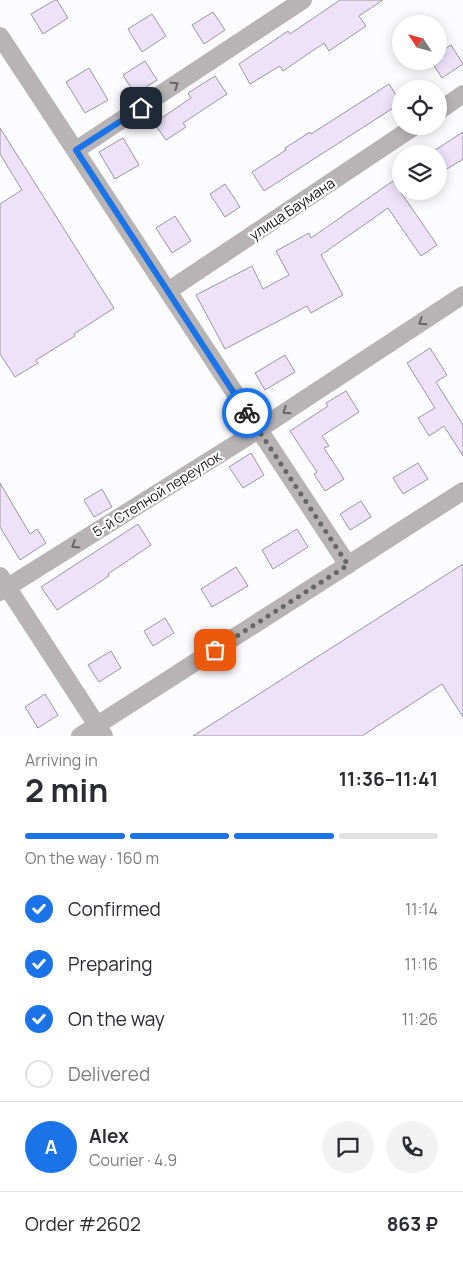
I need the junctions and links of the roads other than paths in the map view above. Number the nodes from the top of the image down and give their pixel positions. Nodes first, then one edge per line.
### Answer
1 (302, 0) edge
2 (0, 36) edge
3 (463, 94) edge
4 (447, 105) edge
5 (402, 135) edge
6 (76, 150) junction
7 (168, 291) junction
8 (463, 295) edge
9 (258, 430) junction
10 (463, 491) edge
11 (348, 565) junction
12 (2, 585) edge
13 (101, 730) edge
14 (80, 736) edge

6 -> 1 street
2 - 6 street
3 - 4 street
5 - 7 street, улица Баумана
6 - 7 street
7 - 9 street
8 -> 9 street, 5-й Степной переулок
9 - 11 street
9 -> 12 street, 5-й Степной переулок
10 - 11 street
11 - 13 street
12 - 13 street
13 - 14 street

